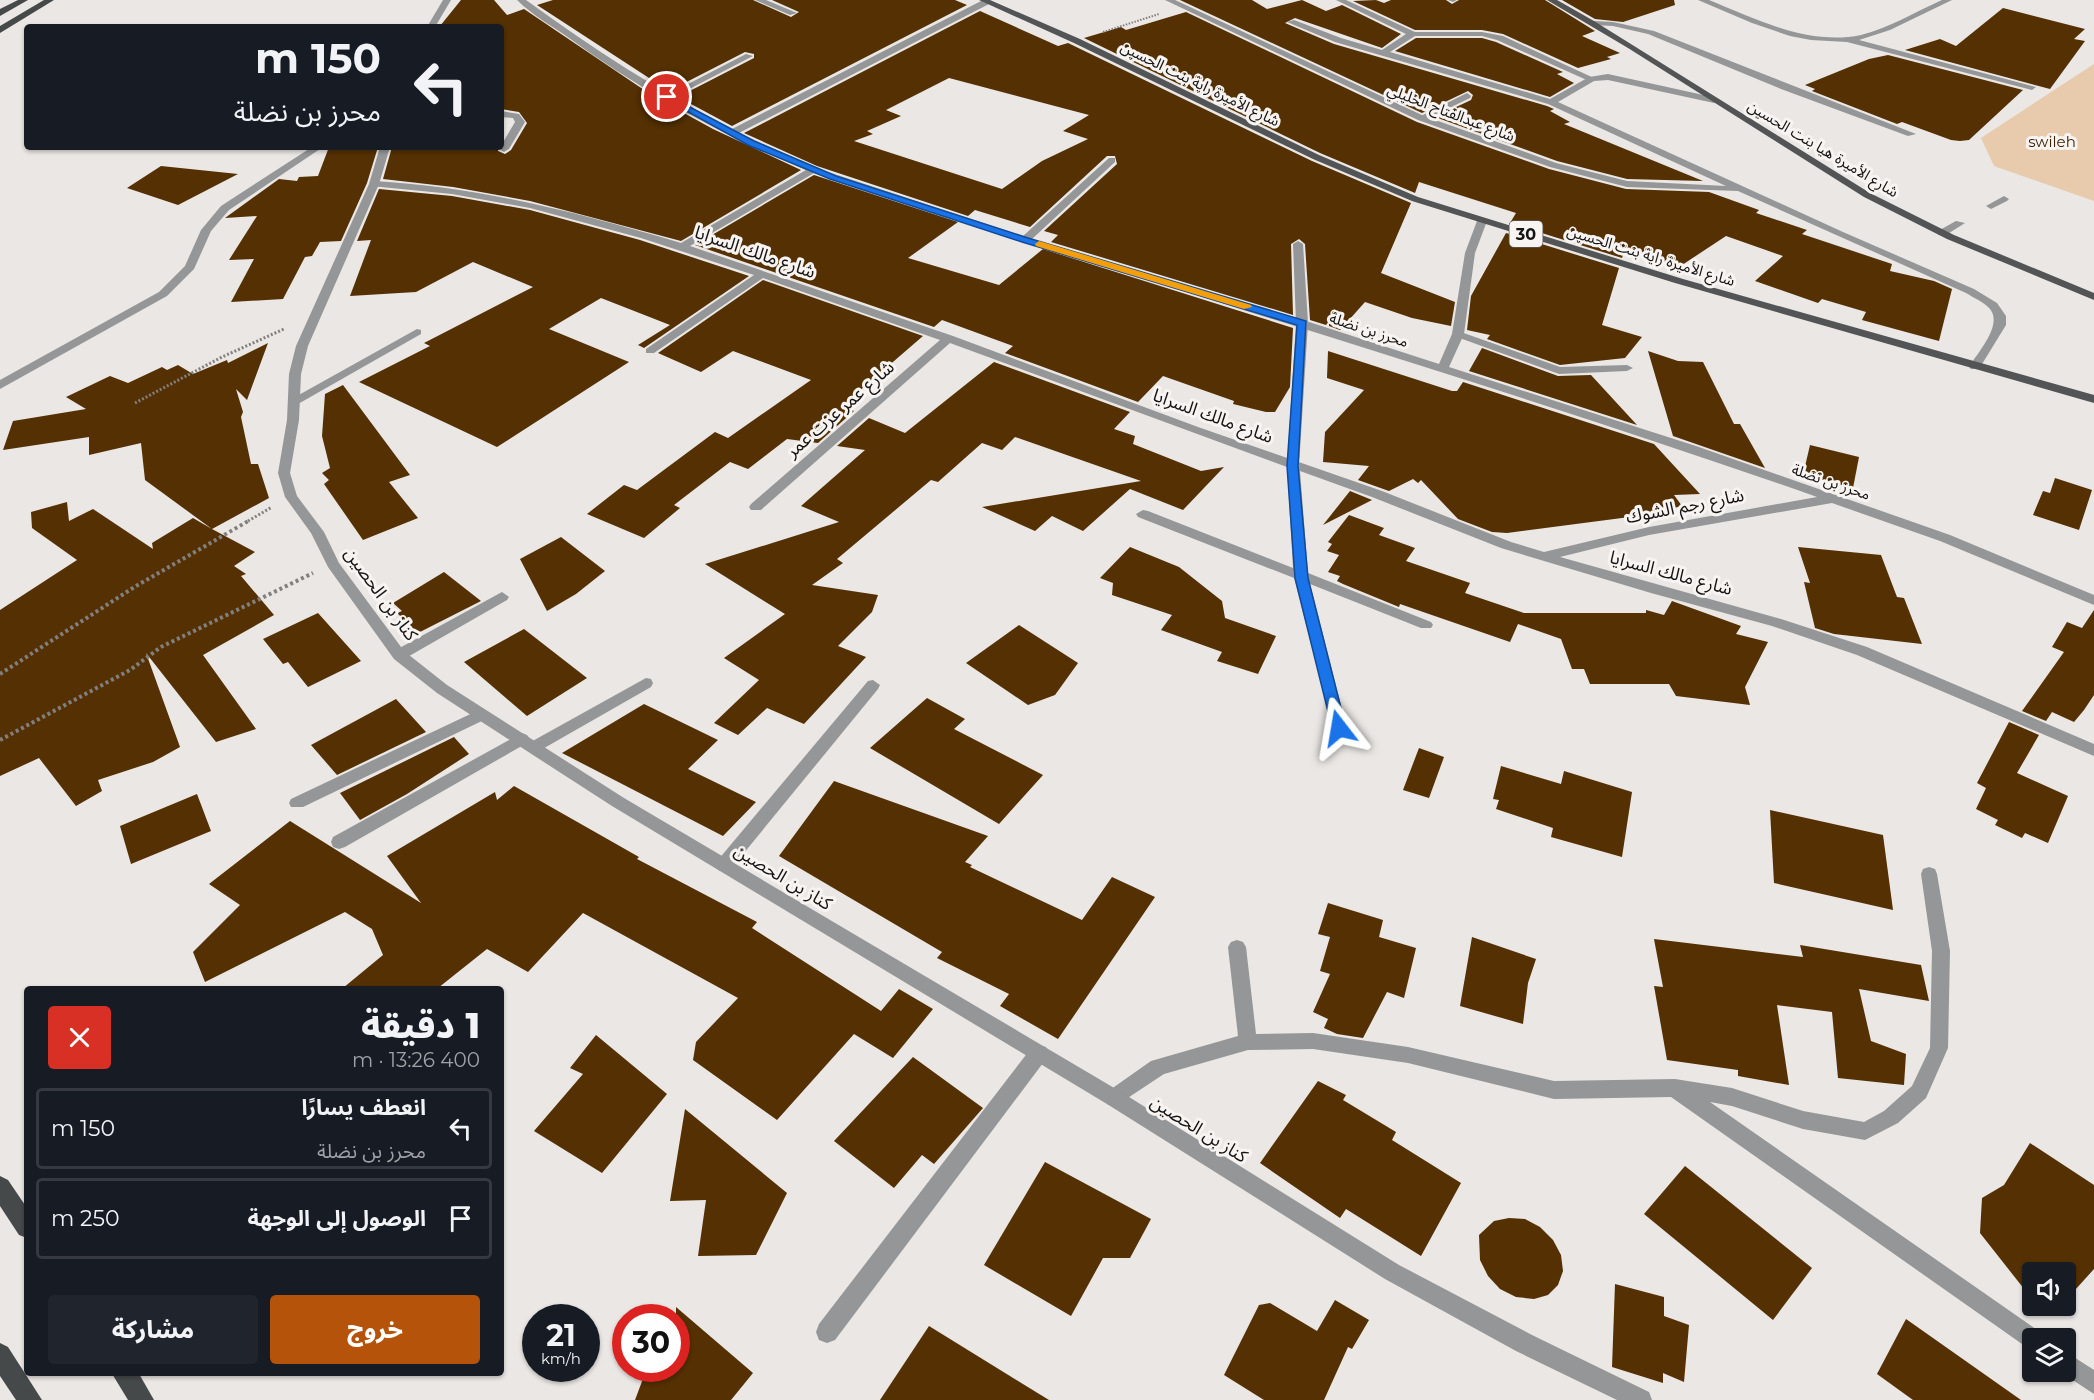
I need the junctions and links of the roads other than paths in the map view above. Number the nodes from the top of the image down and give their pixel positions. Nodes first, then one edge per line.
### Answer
1 (24, 0) edge
2 (50, 0) edge
3 (447, 0) edge
4 (521, 0) edge
5 (759, 0) edge
6 (1169, 0) edge
7 (1340, 0) edge
8 (1551, 0) edge
9 (1702, 0) edge
10 (1948, 0) edge
11 (985, 1) edge
12 (0, 14) edge
13 (793, 14) dead end
14 (1291, 21) dead end
15 (1594, 23) junction
16 (432, 24) edge
17 (0, 30) edge
18 (1413, 34) junction
19 (1847, 40) junction
20 (1383, 53) junction
21 (749, 56) dead end
22 (1592, 79) junction
23 (2032, 87) dead end
24 (1467, 96) dead end
25 (667, 97) junction
26 (1714, 100) junction
27 (1551, 102) junction
28 (504, 114) edge
29 (1420, 118) junction
30 (732, 133) junction
31 (1911, 134) dead end
32 (504, 149) dead end
33 (313, 150) edge
34 (384, 150) edge
35 (1112, 160) dead end
36 (813, 170) junction
37 (374, 184) junction
38 (1741, 189) junction
39 (2004, 199) dead end
40 (1991, 206) dead end
41 (1482, 221) junction
42 (1960, 223) dead end
43 (1942, 233) junction
44 (1025, 240) junction
45 (1298, 244) dead end
46 (682, 247) junction
47 (761, 275) junction
48 (2094, 297) edge
49 (1302, 323) junction
50 (417, 332) dead end
51 (1458, 334) junction
52 (949, 338) junction
53 (650, 351) dead end
54 (1976, 367) junction
55 (1627, 368) dead end
56 (1442, 370) junction
57 (0, 386) edge
58 (2094, 399) edge
59 (294, 401) junction
60 (1293, 466) junction
61 (1833, 498) junction
62 (756, 507) dead end
63 (1143, 514) dead end
64 (1545, 556) junction
65 (1301, 578) junction
66 (502, 597) dead end
67 (2094, 600) edge
68 (1426, 625) dead end
69 (399, 655) junction
70 (646, 683) dead end
71 (873, 685) dead end
72 (481, 715) junction
73 (1339, 728) dead end
74 (528, 743) junction
75 (2094, 750) edge
76 (297, 803) dead end
77 (339, 842) dead end
78 (724, 865) junction
79 (1929, 874) dead end
80 (1237, 947) dead end
81 (1248, 1042) junction
82 (1039, 1053) junction
83 (1675, 1088) junction
84 (1114, 1098) junction
85 (0, 1187) edge
86 (24, 1223) edge
87 (827, 1332) dead end
88 (2022, 1333) edge
89 (0, 1355) edge
90 (2076, 1370) edge
91 (126, 1376) edge
92 (2094, 1383) edge
93 (30, 1400) edge
94 (142, 1400) edge
95 (1641, 1400) edge

1 - 12 highway
2 - 17 highway
3 - 16 street
4 - 25 street, محرز بن نضلة
5 - 13 street
6 - 29 street, شارع عبدالفتاح الخليلي
7 - 18 street
8 - 15 main road, شارع الأميرة هيا بنت الحسين
9 - 19 street
10 - 19 street
11 - 30 street
11 - 41 main road, شارع الأميرة راية بنت الحسين / 30
14 - 20 street
15 - 26 main road, شارع الأميرة هيا بنت الحسين
15 - 31 street
18 - 20 street
18 - 22 street
19 - 23 street
20 - 27 street
21 - 25 street
22 - 26 street
22 - 27 street
24 - 29 street
25 - 30 street, محرز بن نضلة
26 - 43 main road, شارع الأميرة هيا بنت الحسين
27 - 38 street
28 - 32 street
29 - 38 street, شارع عبدالفتاح الخليلي
30 - 36 street, محرز بن نضلة
33 - 57 street
34 - 37 street, كناز بن الحصين
35 - 44 street
36 - 44 street, محرز بن نضلة
36 - 46 street
37 - 46 street, شارع مالك السرايا
37 - 59 street, كناز بن الحصين
38 - 54 street
39 - 40 street
41 - 51 street
41 - 54 main road, شارع الأميرة راية بنت الحسين / 30
42 - 43 street
43 - 48 main road, شارع الأميرة هيا بنت الحسين
44 - 49 street, محرز بن نضلة
45 - 49 street
46 - 47 street, شارع مالك السرايا
47 - 52 street, شارع مالك السرايا
47 - 53 street
49 - 56 street, محرز بن نضلة
49 - 60 street
50 - 59 street
51 - 55 street
51 - 56 street
52 - 60 street, شارع مالك السرايا
52 - 62 street, شارع عمر عزت عمر
54 - 58 main road, شارع الأميرة راية بنت الحسين / 30
56 - 61 street, محرز بن نضلة
59 - 69 street, كناز بن الحصين
60 - 64 street, شارع مالك السرايا
60 - 65 street
61 - 64 street, شارع رجم الشوك
61 - 67 street, محرز بن نضلة
63 - 65 street
64 - 75 street, شارع مالك السرايا
65 - 68 street
65 - 73 street
66 - 69 street
69 - 72 street, كناز بن الحصين
70 - 74 street
71 - 78 street
72 - 74 street, كناز بن الحصين
72 - 76 street
74 - 77 street
74 - 78 street, كناز بن الحصين
78 - 82 street, كناز بن الحصين
79 - 83 street
80 - 81 street
81 - 83 street
81 - 84 street
82 - 84 street, كناز بن الحصين
82 - 87 street
83 - 88 street
84 - 95 street, كناز بن الحصين
85 - 86 highway
89 - 93 highway
90 - 92 street
91 - 94 highway

